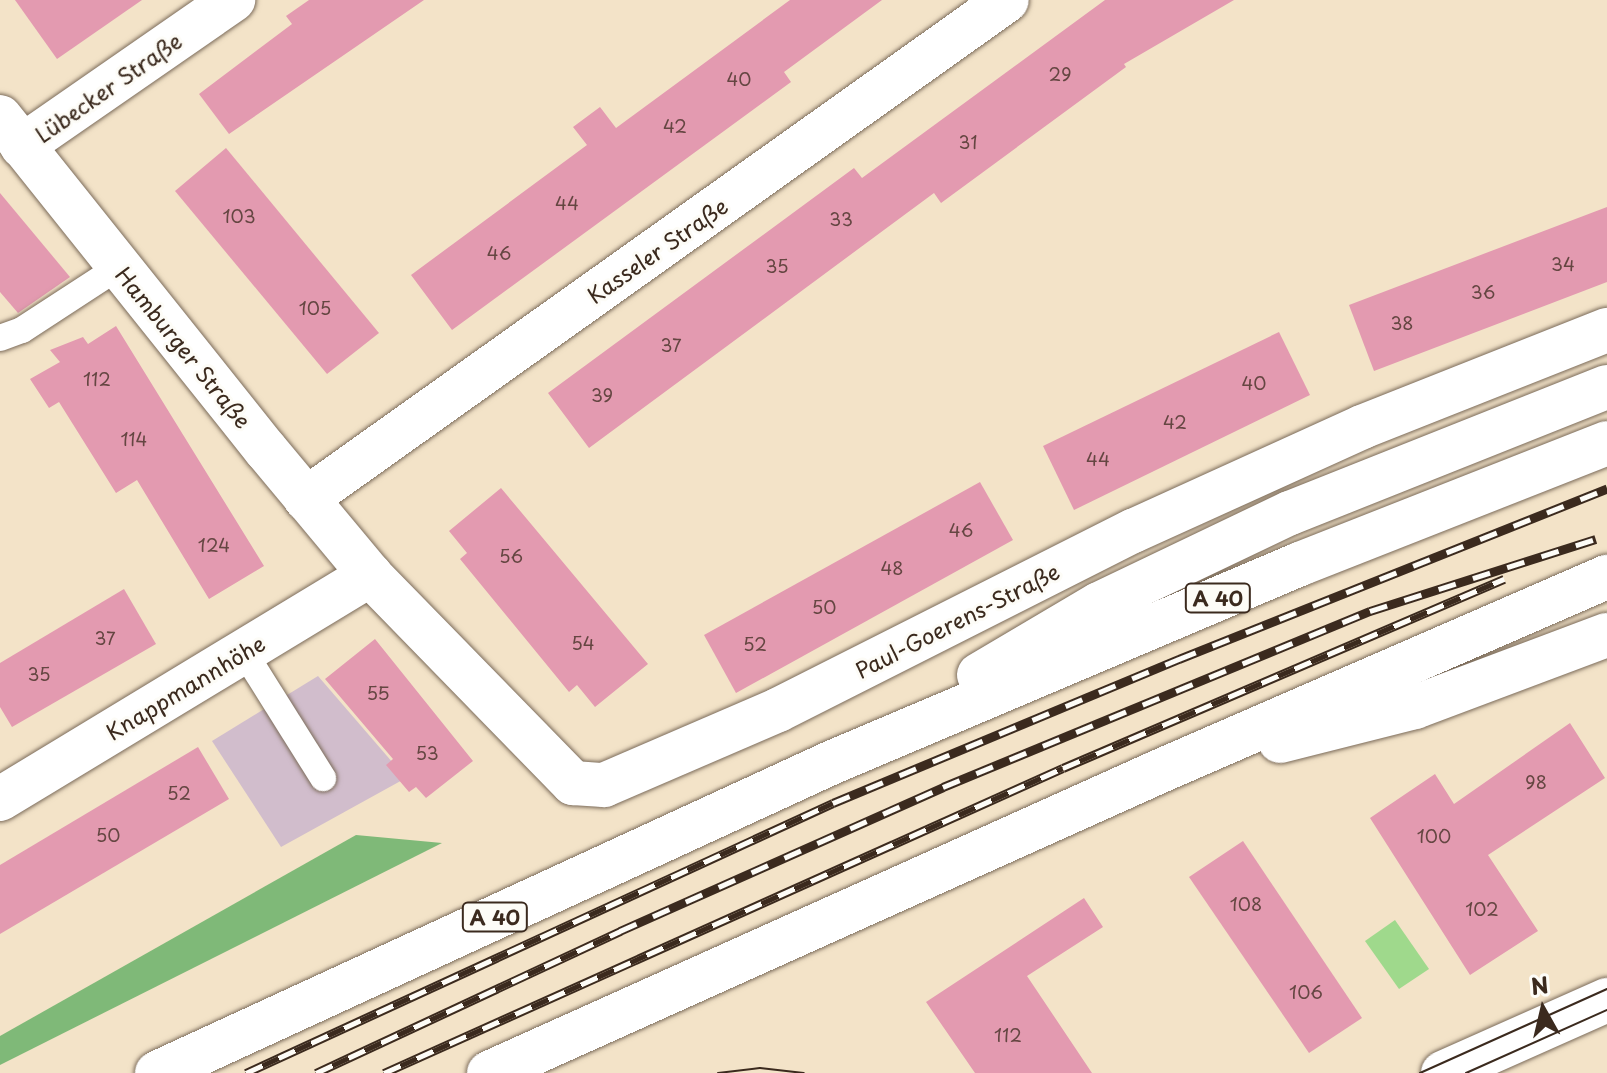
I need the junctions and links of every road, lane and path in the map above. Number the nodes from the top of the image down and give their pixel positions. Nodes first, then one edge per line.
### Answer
1 (233, 0) edge
2 (1007, 0) edge
3 (11, 131) edge
4 (120, 266) junction
5 (1607, 330) edge
6 (0, 338) edge
7 (1607, 387) edge
8 (1607, 443) edge
9 (306, 499) junction
10 (370, 575) junction
11 (1607, 577) edge
12 (1607, 635) edge
13 (244, 652) junction
14 (833, 762) junction
15 (1158, 772) junction
16 (323, 778) dead end
17 (0, 799) edge
18 (1607, 1000) edge
19 (157, 1073) edge
20 (489, 1073) edge
21 (1443, 1073) edge

1 - 3 main road, Lübecker Straße
2 - 9 main road, Kasseler Straße
3 - 4 main road, Hamburger Straße
4 - 6 lane
4 - 9 main road, Hamburger Straße
5 - 10 main road, Paul-Goerens-Straße
7 - 14 main road
8 - 14 main road, A 40
9 - 10 main road, Hamburger Straße
10 - 13 main road, Knappmannhöhe
11 - 15 main road
12 - 15 main road
13 - 16 lane
13 - 17 main road, Knappmannhöhe
14 - 19 main road, A 40
15 - 20 main road
18 - 21 main road

